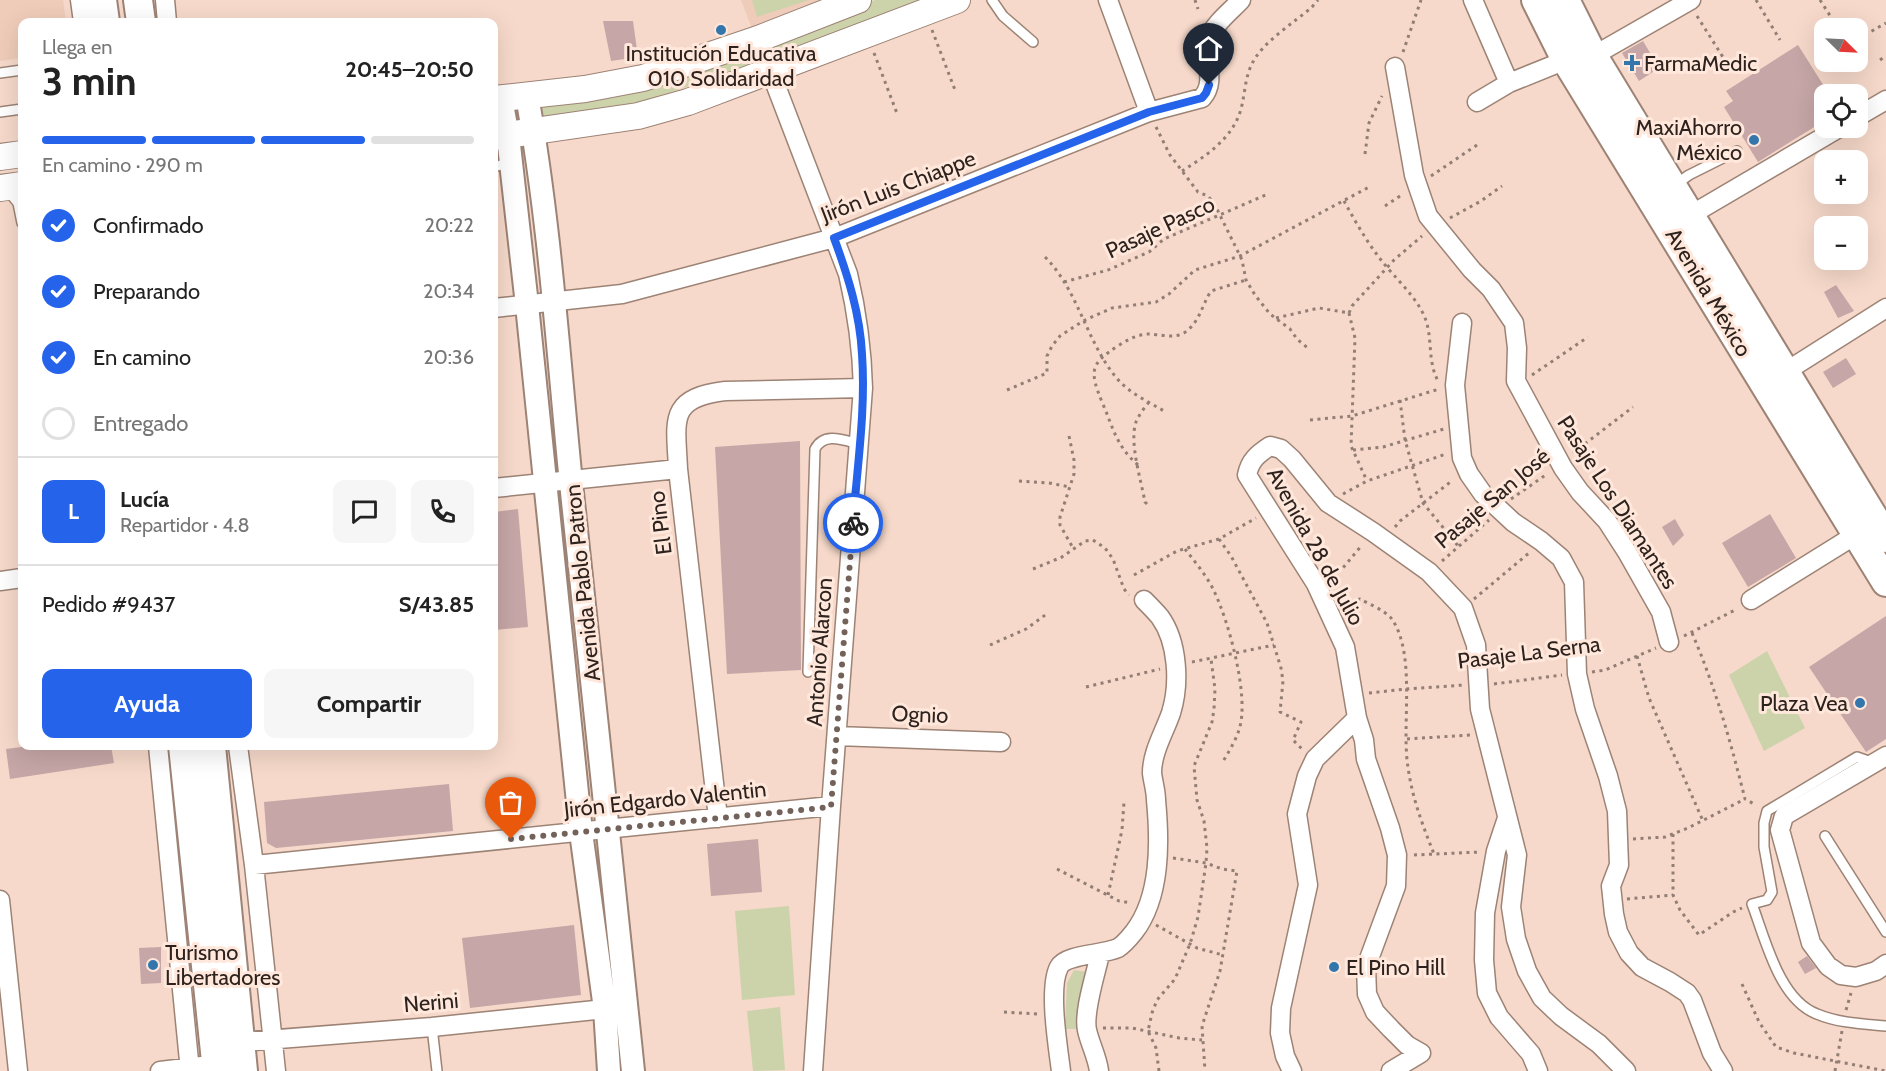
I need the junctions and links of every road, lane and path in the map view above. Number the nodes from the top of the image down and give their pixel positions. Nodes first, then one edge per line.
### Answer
1 (80, 0) edge
2 (102, 0) edge
3 (138, 0) edge
4 (165, 0) edge
5 (858, 0) edge
6 (957, 0) edge
7 (992, 0) edge
8 (1108, 0) edge
9 (1195, 0) edge
10 (1241, 0) edge
11 (1318, 0) edge
12 (1473, 0) edge
13 (1536, 0) edge
14 (1565, 0) edge
15 (1756, 0) edge
16 (1820, 0) edge
17 (1690, 1) edge
18 (1198, 9) dead end
19 (925, 11) junction
20 (1831, 16) dead end
21 (82, 18) edge
22 (104, 18) edge
23 (140, 18) edge
24 (167, 18) edge
25 (1886, 23) edge
26 (1868, 33) edge
27 (866, 34) junction
28 (758, 39) junction
29 (1780, 40) dead end
30 (1033, 42) dead end
31 (1886, 57) edge
32 (1580, 58) junction
33 (1880, 60) dead end
34 (1395, 67) dead end
35 (18, 71) edge
36 (771, 72) junction
37 (0, 73) edge
38 (1733, 73) dead end
39 (643, 78) junction
40 (1509, 83) junction
41 (955, 90) dead end
42 (527, 96) junction
43 (498, 99) edge
44 (1886, 100) edge
45 (1477, 102) dead end
46 (498, 108) edge
47 (18, 110) edge
48 (1868, 111) edge
49 (0, 112) edge
50 (652, 112) junction
51 (1149, 112) junction
52 (898, 116) dead end
53 (534, 132) junction
54 (501, 137) edge
55 (1822, 138) edge
56 (1737, 151) dead end
57 (18, 155) edge
58 (0, 157) edge
59 (502, 164) edge
60 (1182, 171) junction
61 (1371, 186) dead end
62 (1502, 186) dead end
63 (9, 187) edge
64 (1673, 187) junction
65 (1268, 194) dead end
66 (1344, 201) junction
67 (18, 203) edge
68 (530, 212) junction
69 (1221, 216) junction
70 (1689, 216) junction
71 (1437, 225) junction
72 (834, 238) junction
73 (1240, 256) junction
74 (1046, 257) dead end
75 (1388, 267) junction
76 (1246, 280) junction
77 (1064, 282) junction
78 (555, 302) junction
79 (527, 305) junction
80 (498, 308) edge
81 (1886, 308) edge
82 (1349, 313) junction
83 (1276, 318) junction
84 (1083, 321) junction
85 (1462, 323) dead end
86 (1588, 337) dead end
87 (1309, 349) dead end
88 (1102, 355) junction
89 (1785, 372) junction
90 (1516, 381) junction
91 (863, 388) junction
92 (1007, 390) dead end
93 (1400, 400) junction
94 (1149, 402) junction
95 (1633, 407) dead end
96 (1164, 411) dead end
97 (1352, 416) junction
98 (1310, 420) dead end
99 (1460, 425) junction
100 (1070, 436) dead end
101 (1406, 440) junction
102 (859, 444) junction
103 (1462, 448) junction
104 (1353, 450) junction
105 (1560, 462) junction
106 (1138, 465) junction
107 (1412, 466) junction
108 (678, 469) junction
109 (1469, 474) junction
110 (571, 480) junction
111 (1019, 481) dead end
112 (1367, 481) junction
113 (545, 483) junction
114 (1070, 487) junction
115 (498, 488) edge
116 (1328, 503) junction
117 (1424, 503) junction
118 (1150, 507) dead end
119 (1499, 509) junction
120 (1271, 511) junction
121 (1857, 534) junction
122 (1378, 536) junction
123 (1886, 537) edge
124 (1219, 539) junction
125 (1541, 541) junction
126 (1460, 547) junction
127 (1073, 548) junction
128 (1185, 549) junction
129 (553, 555) junction
130 (579, 557) junction
131 (1032, 569) dead end
132 (1429, 572) junction
133 (1134, 575) dead end
134 (18, 579) edge
135 (0, 581) edge
136 (1886, 582) edge
137 (1316, 584) junction
138 (1144, 600) joint
139 (1751, 600) joint
140 (1462, 608) junction
141 (1327, 609) junction
142 (1048, 613) dead end
143 (1692, 633) junction
144 (1669, 642) junction
145 (990, 645) dead end
146 (1636, 656) junction
147 (1211, 659) dead end
148 (808, 672) dead end
149 (1577, 674) junction
150 (1479, 685) junction
151 (1406, 689) junction
152 (1354, 695) junction
153 (1357, 718) junction
154 (1486, 734) junction
155 (837, 736) junction
156 (1407, 739) junction
157 (1001, 742) dead end
158 (159, 750) edge
159 (183, 750) edge
160 (211, 750) edge
161 (239, 750) edge
162 (1315, 759) junction
163 (1880, 759) edge
164 (1222, 763) dead end
165 (1745, 799) junction
166 (1124, 802) dead end
167 (831, 807) junction
168 (1767, 811) junction
169 (718, 818) junction
170 (1508, 818) junction
171 (1703, 821) junction
172 (608, 829) junction
173 (581, 832) junction
174 (1673, 834) junction
175 (1825, 836) dead end
176 (1619, 840) junction
177 (1496, 851) junction
178 (1434, 854) junction
179 (1397, 855) junction
180 (1158, 856) junction
181 (1206, 863) junction
182 (254, 865) junction
183 (1108, 895) dead end
184 (1673, 895) junction
185 (0, 900) edge
186 (1612, 900) junction
187 (1752, 904) junction
188 (1886, 932) edge
189 (1100, 954) junction
190 (1886, 964) edge
191 (193, 967) junction
192 (1742, 984) dead end
193 (627, 1003) junction
194 (605, 1009) junction
195 (1004, 1012) dead end
196 (1054, 1015) junction
197 (1886, 1026) edge
198 (432, 1027) junction
199 (1086, 1028) junction
200 (1148, 1031) junction
201 (273, 1039) junction
202 (1202, 1040) junction
203 (240, 1042) junction
204 (211, 1069) edge
205 (18, 1071) edge
206 (160, 1071) edge
207 (276, 1071) edge
208 (437, 1071) edge
209 (609, 1071) edge
210 (633, 1071) edge
211 (813, 1071) edge
212 (1061, 1071) edge
213 (1099, 1071) edge
214 (1159, 1071) edge
215 (1205, 1071) edge
216 (1292, 1071) edge
217 (1391, 1071) edge
218 (1538, 1071) edge
219 (1626, 1071) edge
220 (1723, 1071) edge
221 (1886, 1071) edge

1 - 21 street
2 - 22 main road
3 - 23 main road
4 - 24 street
5 - 28 main road
6 - 19 main road
7 - 30 lane
8 - 51 street
9 - 18 path
10 - 51 street, Jirón Luis Chiappe
11 - 60 path
12 - 40 street
13 - 32 main road, Avenida México
14 - 32 main road, Avenida México
15 - 29 path
16 - 20 path
17 - 32 street
17 - 38 path
19 - 27 main road
19 - 41 path
25 - 26 path
27 - 36 main road
27 - 52 path
28 - 36 street, Antonio Alarcon
28 - 39 main road
31 - 33 path
32 - 40 street
32 - 64 main road, Avenida México
32 - 121 main road, Avenida México
34 - 71 street
35 - 37 lane
36 - 50 main road
36 - 72 street, Antonio Alarcon
39 - 42 main road
39 - 50 main road
40 - 45 street
42 - 43 main road
42 - 53 street, Avenida Pablo Patron
44 - 48 street
46 - 54 street, Avenida Pablo Patron
47 - 49 lane
50 - 53 main road
51 - 60 path
51 - 72 street, Jirón Luis Chiappe
53 - 54 main road
53 - 68 street, Avenida Pablo Patron
54 - 59 street, Avenida Pablo Patron
55 - 70 street
56 - 64 lane
57 - 58 main road
59 - 68 street, Avenida Pablo Patron
60 - 69 path
61 - 66 path
62 - 71 path
63 - 67 lane
64 - 70 main road, Avenida México
65 - 69 path, Pasaje Pasco
66 - 73 path
66 - 75 path
68 - 78 street, Avenida Pablo Patron
68 - 79 street, Avenida Pablo Patron
69 - 73 path
69 - 77 path, Pasaje Pasco
70 - 89 main road, Avenida México
71 - 75 path
71 - 90 street
72 - 78 street, Jirón Luis Chiappe
72 - 91 street, Antonio Alarcon
73 - 76 path
73 - 84 path
74 - 77 path
75 - 82 path
75 - 93 path
76 - 83 path
76 - 88 path
77 - 84 path
78 - 79 street, Jirón Luis Chiappe
78 - 110 street, Avenida Pablo Patron
79 - 80 street, Jirón Luis Chiappe
79 - 113 street, Avenida Pablo Patron
81 - 89 street
82 - 83 path
82 - 97 path
83 - 87 path
84 - 88 path
84 - 92 path
85 - 99 street
86 - 90 path
88 - 94 path
88 - 106 path
89 - 123 main road, Avenida México
90 - 105 street, Pasaje Los Diamantes
91 - 102 street, Antonio Alarcon
91 - 108 street, El Pino
93 - 97 path
93 - 101 path
94 - 96 path
94 - 106 path
95 - 105 path, Pasaje San José
97 - 98 path
97 - 104 path
99 - 101 path
99 - 103 street
100 - 114 path
101 - 104 path
101 - 107 path
102 - 148 lane
102 - 155 street, Antonio Alarcon
103 - 107 path
103 - 109 street
104 - 112 path
105 - 119 path, Pasaje San José
105 - 144 street, Pasaje Los Diamantes
106 - 118 path
107 - 112 path
107 - 117 path
108 - 110 street
108 - 169 street, El Pino
109 - 117 path
109 - 119 street
110 - 113 street
110 - 130 street, Avenida Pablo Patron
111 - 114 path
112 - 116 path
113 - 115 street
113 - 129 street, Avenida Pablo Patron
114 - 127 path
116 - 120 street, Avenida 28 de Julio
116 - 122 street, Avenida 28 de Julio
117 - 122 path
117 - 126 path
119 - 125 street
119 - 126 path, Pasaje San José
120 - 124 path
120 - 137 street, Avenida 28 de Julio
121 - 136 main road, Avenida México
121 - 139 street
122 - 132 street, Avenida 28 de Julio
122 - 137 path
124 - 128 path
124 - 162 path
125 - 140 path
125 - 149 street
126 - 132 path, Pasaje San José
127 - 131 path
127 - 138 path
128 - 133 path
128 - 164 path
129 - 130 street
129 - 173 street, Avenida Pablo Patron
130 - 172 street, Avenida Pablo Patron
132 - 140 street, Avenida 28 de Julio
134 - 135 street
137 - 141 street, Avenida 28 de Julio
138 - 180 street
139 - 143 path, Pasaje La Serna
140 - 150 street, Avenida 28 de Julio
141 - 151 path
141 - 152 street, Avenida 28 de Julio
142 - 145 path
143 - 144 path, Pasaje La Serna
143 - 165 path
144 - 146 path, Pasaje La Serna
146 - 149 path, Pasaje La Serna
146 - 171 path
147 - 181 path
149 - 150 path, Pasaje La Serna
149 - 176 street
150 - 151 path, Pasaje La Serna
150 - 154 street, Avenida 28 de Julio
151 - 152 path, Pasaje La Serna
151 - 156 path
152 - 153 street, Avenida 28 de Julio
153 - 162 street
153 - 179 street, Avenida 28 de Julio
154 - 156 path
154 - 170 street, Avenida 28 de Julio
155 - 157 street, Ognio
155 - 167 street, Antonio Alarcon
156 - 178 path
158 - 191 street
159 - 191 main road
160 - 203 main road
161 - 182 street
162 - 216 street
163 - 168 lane
163 - 190 street
165 - 168 path
165 - 171 path
166 - 183 path
167 - 169 street, Jirón Edgardo Valentin
167 - 211 street, Antonio Alarcon
168 - 187 lane
169 - 172 street, Jirón Edgardo Valentin
170 - 177 street
170 - 219 street, Avenida 28 de Julio
171 - 174 path
172 - 173 street, Jirón Edgardo Valentin
172 - 193 street, Avenida Pablo Patron
173 - 182 street, Jirón Edgardo Valentin
173 - 194 street, Avenida Pablo Patron
174 - 176 path
174 - 184 path
175 - 188 lane
176 - 186 street
177 - 178 path
177 - 218 street
178 - 179 path
179 - 217 street, Avenida 28 de Julio
180 - 181 path
180 - 189 street
181 - 200 path
181 - 202 path
182 - 201 street
184 - 186 path
184 - 187 path
185 - 205 street
186 - 220 street
187 - 197 lane
189 - 196 street
189 - 199 street
191 - 204 main road
192 - 221 path
193 - 194 street, Nerini
193 - 210 street, Avenida Pablo Patron
194 - 198 street, Nerini
194 - 209 street, Avenida Pablo Patron
195 - 196 path
196 - 212 street
198 - 201 street, Nerini
198 - 208 lane
199 - 200 path
199 - 213 street
200 - 202 path
200 - 214 path
201 - 203 street, Nerini
201 - 207 street
202 - 215 path
203 - 204 main road
204 - 206 street

